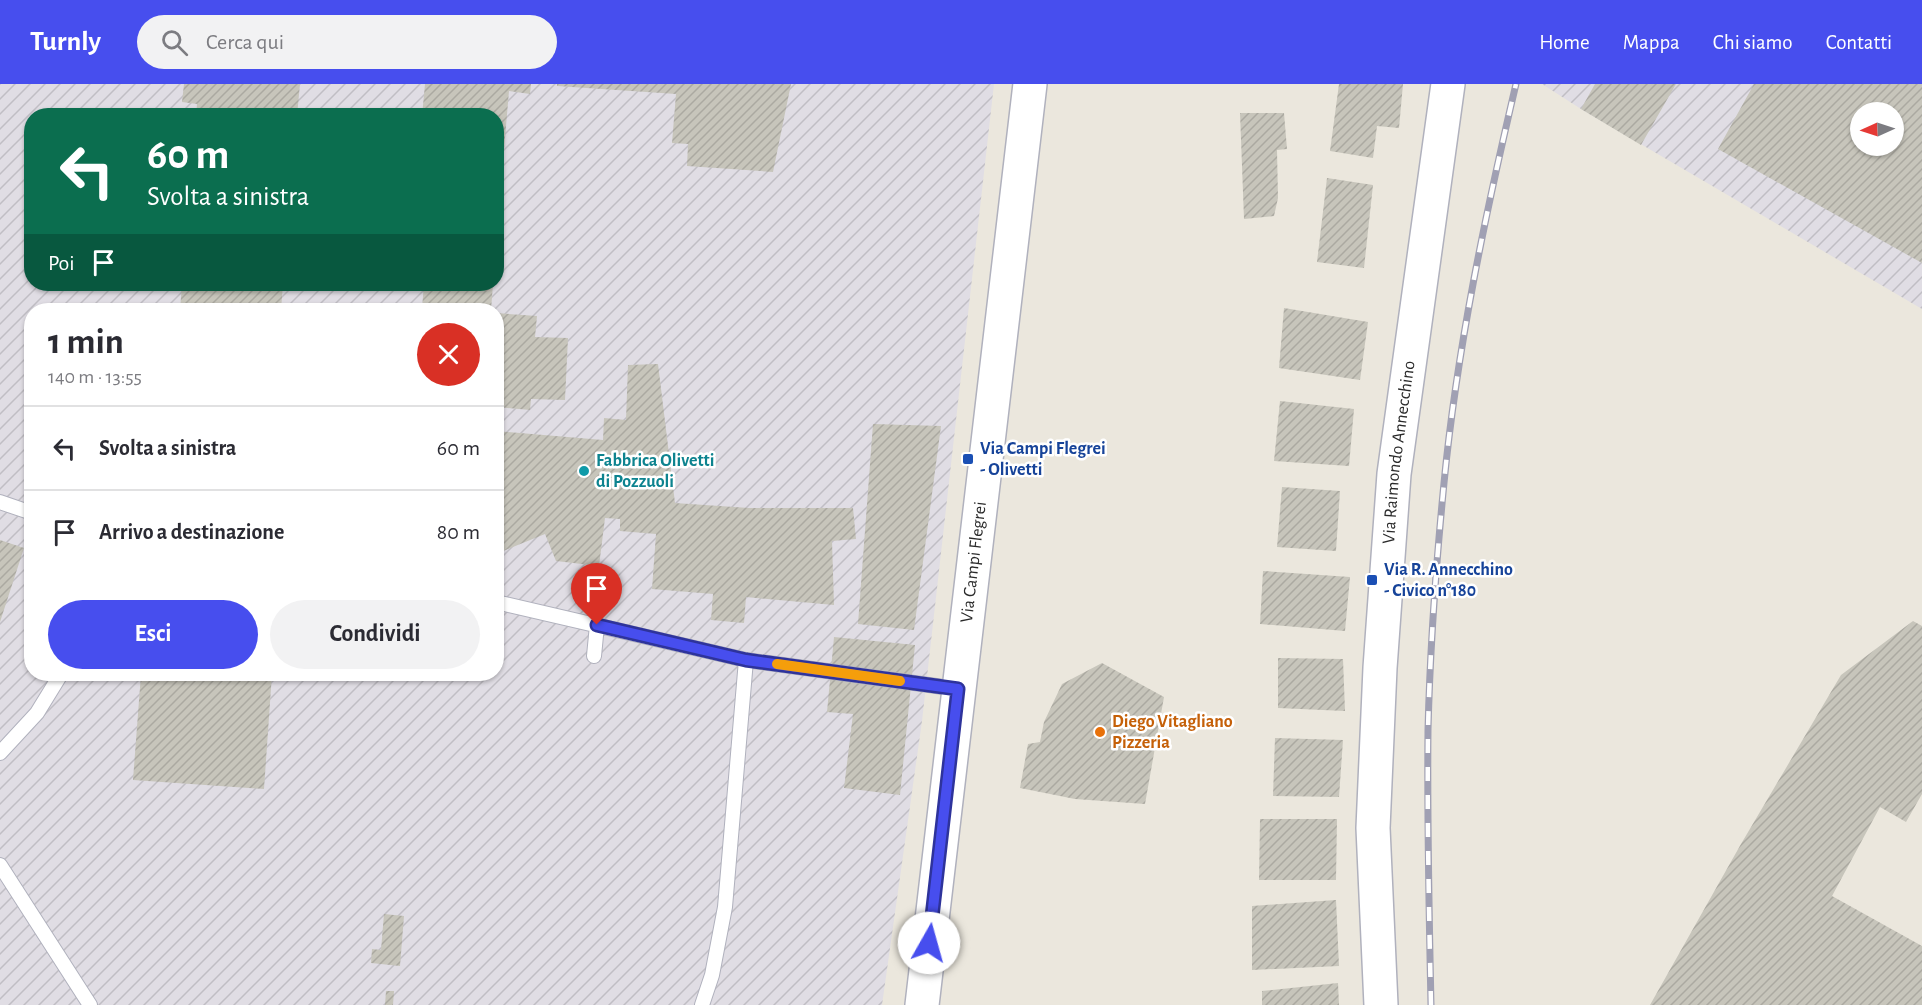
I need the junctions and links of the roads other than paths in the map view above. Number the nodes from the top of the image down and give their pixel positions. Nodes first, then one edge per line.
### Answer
1 (1030, 84) edge
2 (1448, 84) edge
3 (0, 502) edge
4 (24, 510) edge
5 (504, 604) edge
6 (597, 625) junction
7 (594, 656) dead end
8 (746, 660) junction
9 (57, 681) edge
10 (958, 689) junction
11 (0, 753) edge
12 (0, 865) edge
13 (90, 1005) edge
14 (702, 1005) edge
15 (922, 1005) edge
16 (1381, 1005) edge

1 - 10 main road, Via Campi Flegrei
2 - 16 main road, Via Raimondo Annecchino
3 - 4 lane
5 - 6 lane
6 - 7 lane
6 - 8 lane
8 - 10 lane
8 - 14 lane
9 - 11 lane
10 - 15 main road, Via Campi Flegrei
12 - 13 lane

